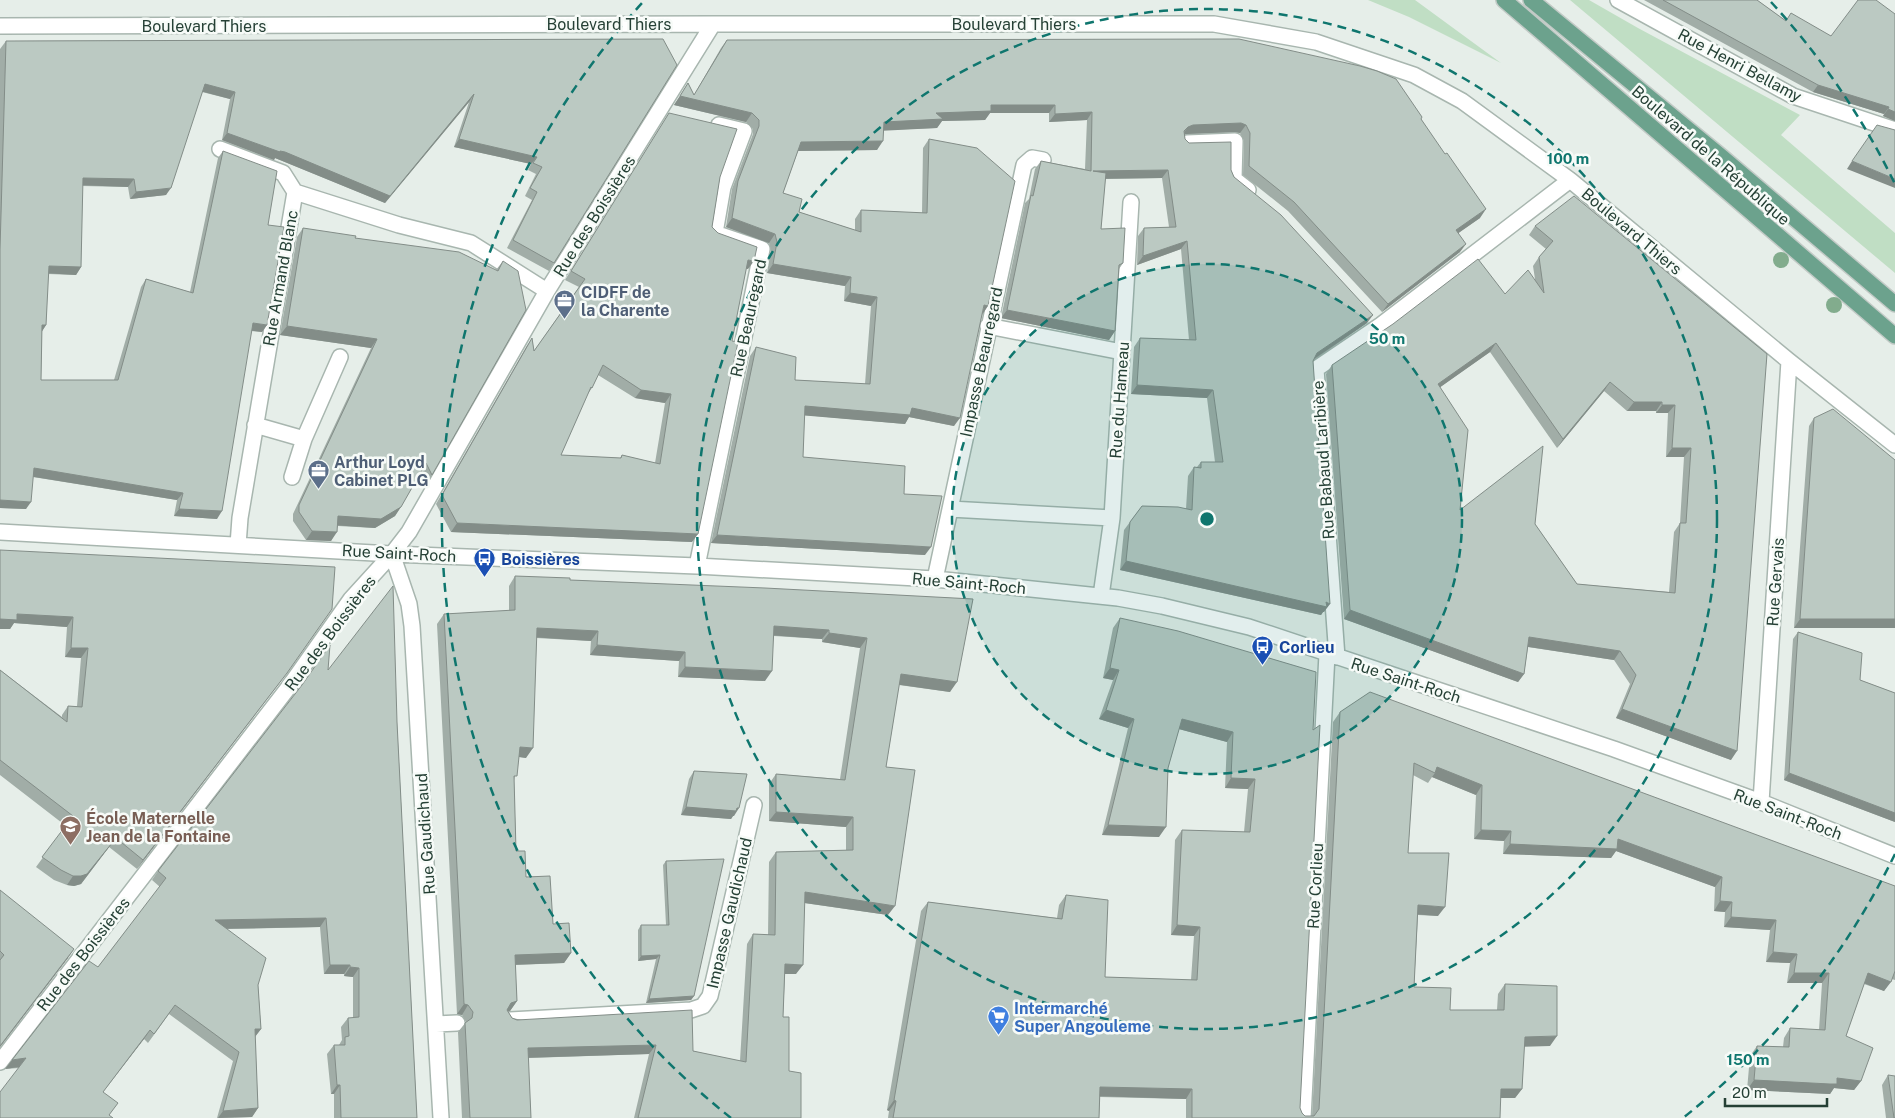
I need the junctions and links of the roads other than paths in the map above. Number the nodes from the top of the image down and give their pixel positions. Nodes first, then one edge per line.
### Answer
1 (1504, 0) edge
2 (1531, 0) edge
3 (1618, 0) edge
4 (713, 24) junction
5 (0, 26) edge
6 (707, 122) edge
7 (1895, 130) edge
8 (1187, 143) edge
9 (220, 149) dead end
10 (1043, 160) edge
11 (1570, 180) junction
12 (295, 192) junction
13 (1261, 200) edge
14 (1131, 202) dead end
15 (547, 291) junction
16 (1895, 304) edge
17 (1368, 311) edge
18 (1381, 325) junction
19 (988, 326) junction
20 (1895, 336) edge
21 (1122, 352) junction
22 (340, 357) dead end
23 (1789, 361) junction
24 (255, 425) junction
25 (304, 439) junction
26 (1895, 445) edge
27 (292, 477) dead end
28 (950, 508) junction
29 (1112, 518) junction
30 (0, 532) edge
31 (238, 545) junction
32 (392, 554) junction
33 (697, 566) junction
34 (934, 579) junction
35 (1101, 596) junction
36 (1332, 656) junction
37 (1760, 802) junction
38 (754, 805) dead end
39 (1895, 856) edge
40 (510, 1020) edge
41 (457, 1023) dead end
42 (436, 1024) junction
43 (0, 1062) edge
44 (441, 1118) edge
45 (1303, 1118) edge

1 - 20 main road, Boulevard de la République
2 - 16 main road, Boulevard de la République
3 - 7 street, Rue Henri Bellamy
4 - 5 street, Boulevard Thiers
4 - 11 street, Boulevard Thiers
4 - 15 street, Rue des Boissières
6 - 33 street, Rue Beauregard
8 - 13 street
9 - 12 street
10 - 19 street, Impasse Beauregard
11 - 18 street, Rue Babaud Laribière
11 - 23 street, Boulevard Thiers
12 - 15 street, Rue Armand Blanc
12 - 24 street, Rue Armand Blanc
14 - 21 street, Rue du Hameau
15 - 32 street, Rue des Boissières
17 - 18 street
18 - 36 street, Rue Babaud Laribière
19 - 21 street
19 - 28 street, Impasse Beauregard
21 - 29 street, Rue du Hameau
22 - 25 street
23 - 26 street, Boulevard Thiers
23 - 37 street, Rue Gervais
24 - 25 street
24 - 31 street, Rue Armand Blanc
25 - 27 street
28 - 29 street
28 - 34 street, Impasse Beauregard
29 - 35 street, Rue du Hameau
30 - 31 street, Rue Saint-Roch
31 - 32 street, Rue Saint-Roch
32 - 33 street, Rue Saint-Roch
32 - 42 street, Rue Gaudichaud
32 - 43 street, Rue des Boissières
33 - 34 street, Rue Saint-Roch
34 - 35 street, Rue Saint-Roch
35 - 36 street, Rue Saint-Roch
36 - 37 street, Rue Saint-Roch
36 - 45 street, Rue Corlieu
37 - 39 street, Rue Saint-Roch
38 - 40 street, Impasse Gaudichaud
41 - 42 street
42 - 44 street, Rue Gaudichaud

